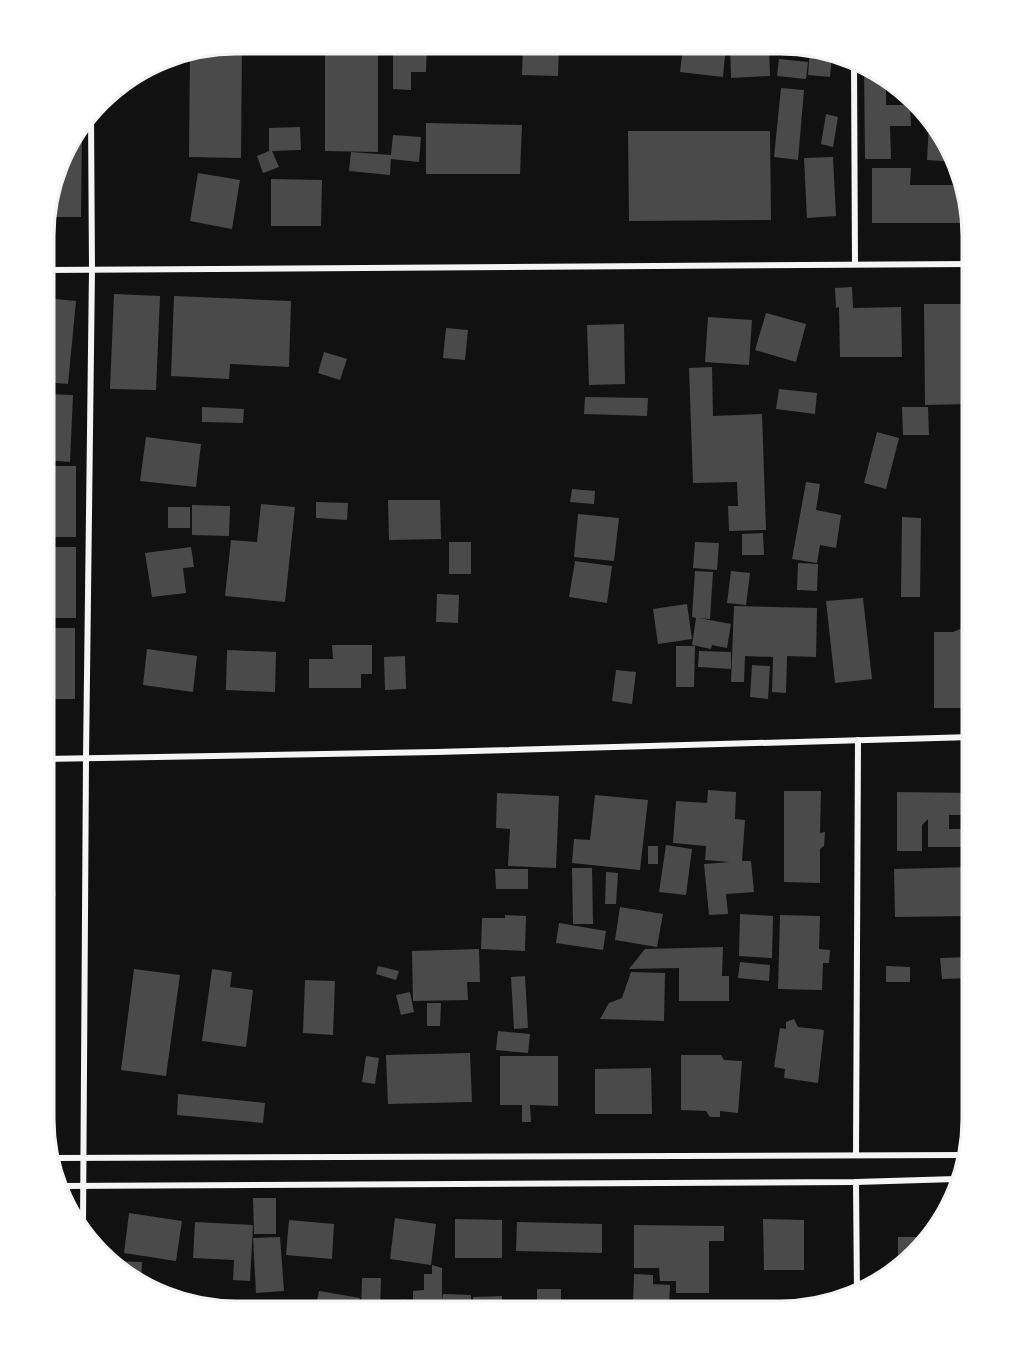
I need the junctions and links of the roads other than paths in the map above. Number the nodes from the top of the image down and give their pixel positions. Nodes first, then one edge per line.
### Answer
1 (854, 70) edge
2 (91, 126) edge
3 (855, 264) junction
4 (962, 264) edge
5 (92, 269) junction
6 (54, 270) edge
7 (962, 737) edge
8 (858, 740) junction
9 (86, 758) junction
10 (54, 759) edge
11 (856, 1155) junction
12 (959, 1155) edge
13 (59, 1158) edge
14 (83, 1159) junction
15 (952, 1179) edge
16 (856, 1182) junction
17 (67, 1186) edge
18 (83, 1186) junction
19 (83, 1217) edge
20 (857, 1284) edge

1 - 3 street
2 - 5 street
3 - 4 street
3 - 5 street
5 - 6 street
5 - 9 street
7 - 8 street
8 - 9 street
8 - 11 street
9 - 10 street
9 - 14 street
11 - 12 street
11 - 14 street
13 - 14 street
14 - 18 street
15 - 16 street
16 - 18 street
16 - 20 street
17 - 18 street
18 - 19 street

